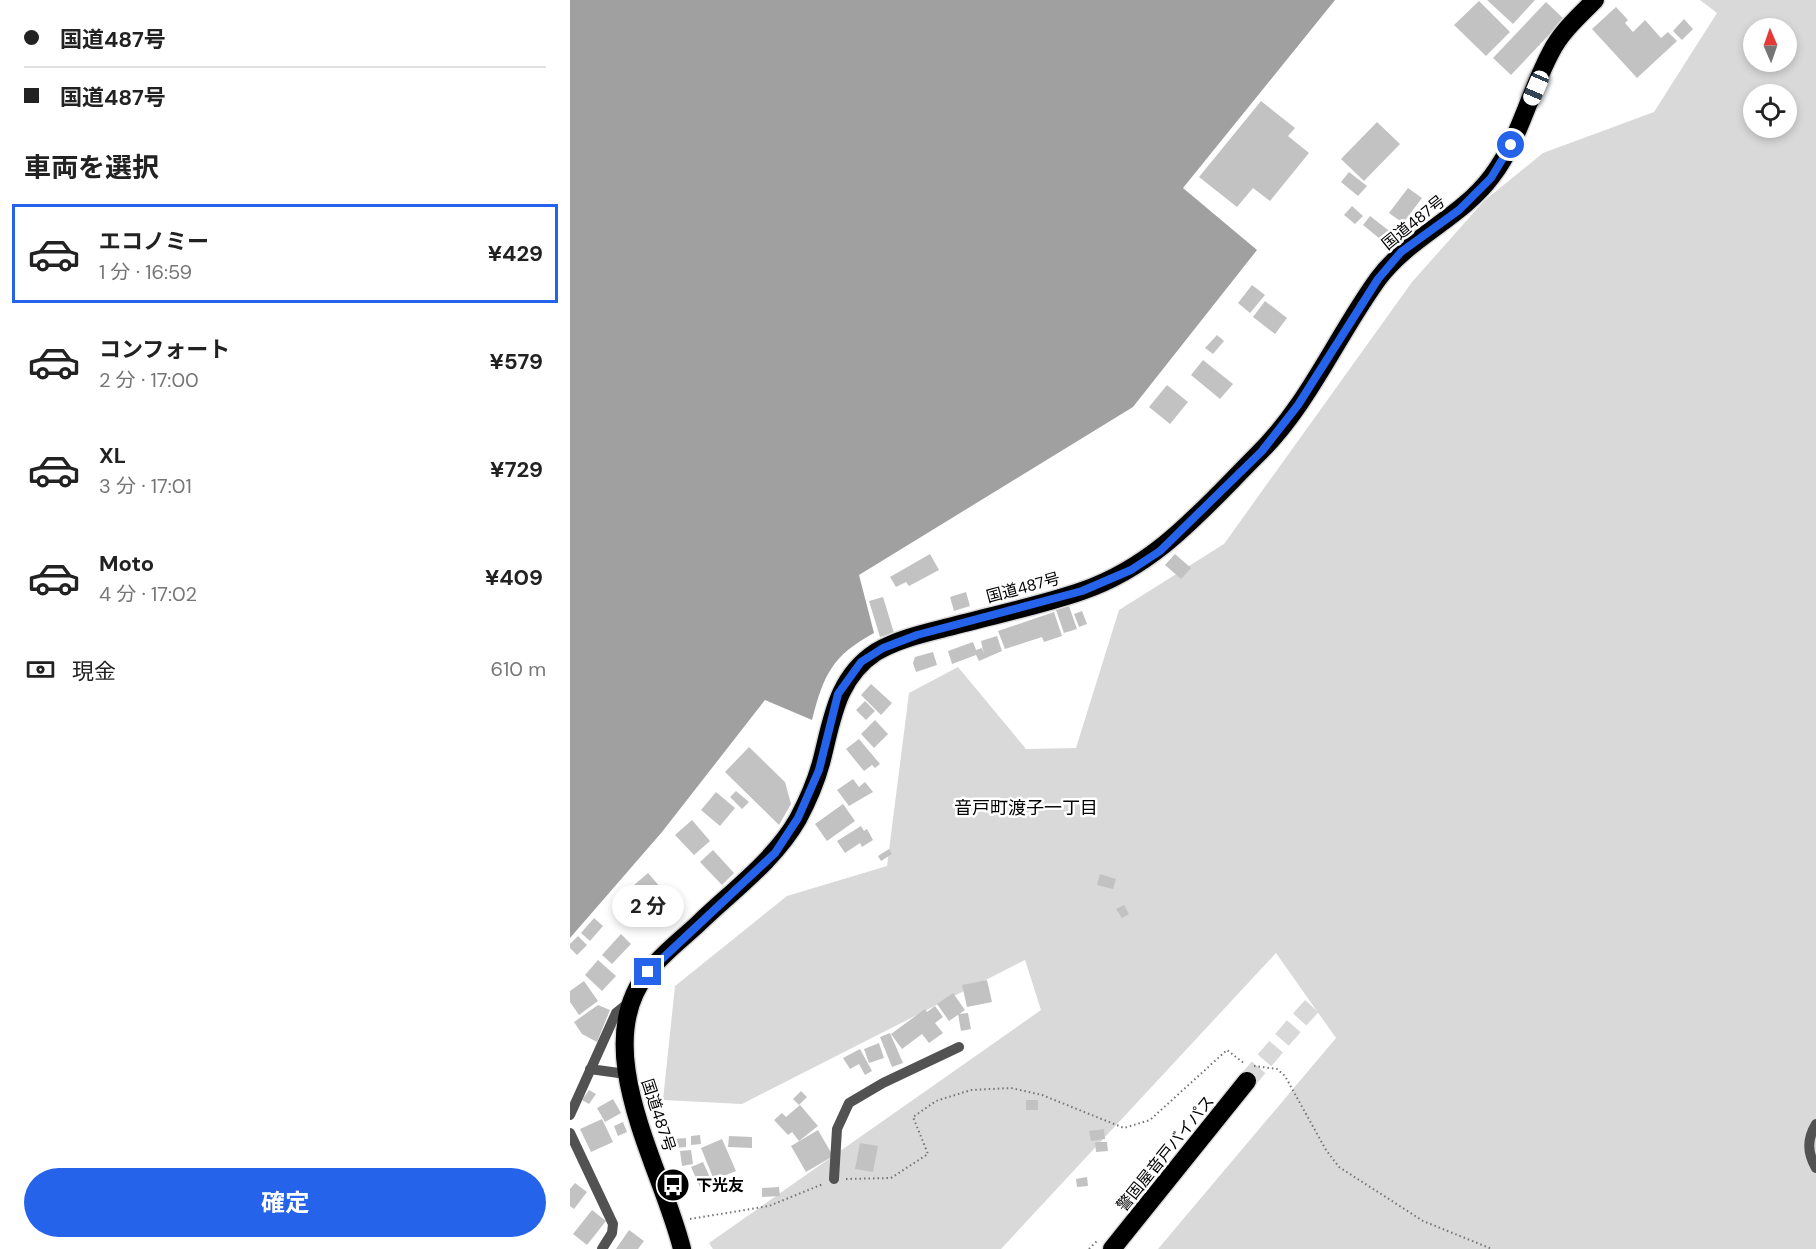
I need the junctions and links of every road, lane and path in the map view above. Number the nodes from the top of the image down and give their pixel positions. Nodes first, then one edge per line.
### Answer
1 (1595, 0) edge
2 (631, 1000) junction
3 (959, 1047) dead end
4 (590, 1069) junction
5 (626, 1074) junction
6 (1247, 1081) tunnel mouth
7 (570, 1114) edge
8 (1816, 1124) edge
9 (570, 1133) edge
10 (1816, 1168) edge
11 (834, 1179) junction
12 (675, 1221) junction
13 (602, 1249) edge
14 (682, 1249) edge
15 (1112, 1249) edge
16 (1492, 1249) edge

1 - 2 highway, 国道487号
2 - 4 street
2 - 5 highway, 国道487号
3 - 11 street
4 - 5 street
4 - 7 street
5 - 12 highway, 国道487号
6 - 15 highway, 警固屋音戸バイパス
8 - 10 street
9 - 13 street
11 - 12 path
11 - 16 path
12 - 14 highway, 国道487号

